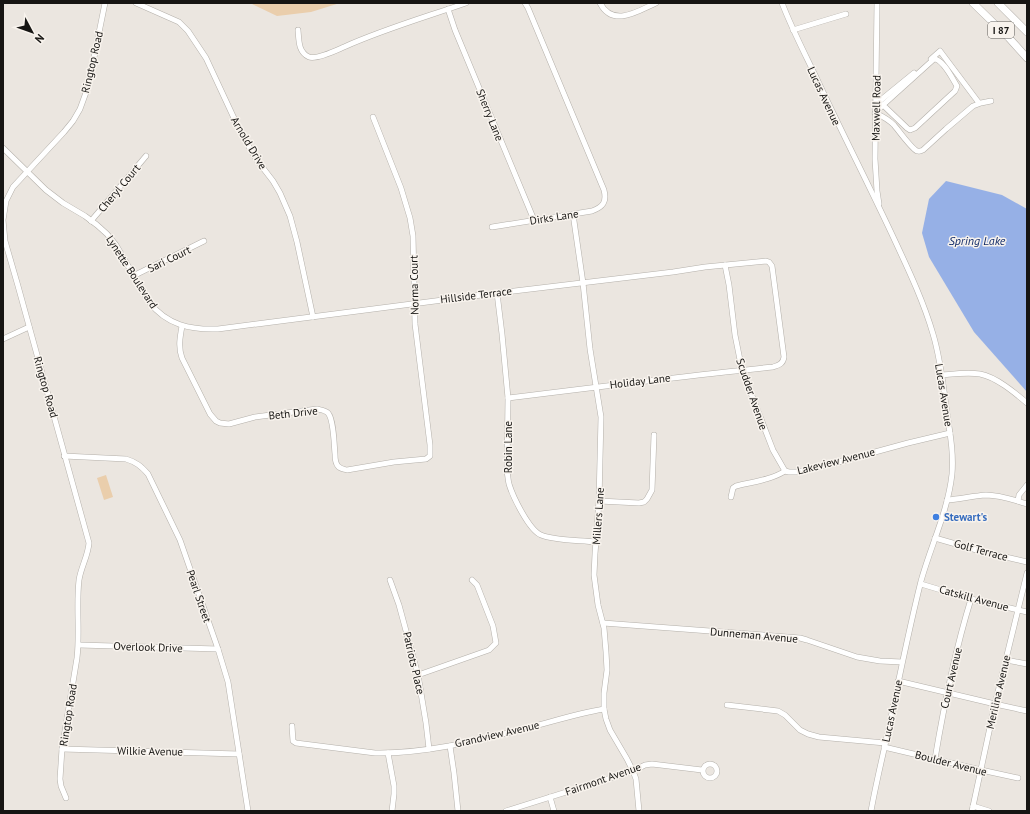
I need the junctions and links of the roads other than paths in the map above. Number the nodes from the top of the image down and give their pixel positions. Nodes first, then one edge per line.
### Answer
1 (105, 3) edge
2 (136, 3) edge
3 (466, 3) edge
4 (525, 3) edge
5 (600, 3) edge
6 (656, 3) edge
7 (782, 3) edge
8 (877, 3) edge
9 (973, 3) edge
10 (998, 3) edge
11 (448, 9) junction
12 (846, 14) dead end
13 (298, 30) dead end
14 (793, 30) junction
15 (1027, 32) edge
16 (1027, 58) edge
17 (991, 101) dead end
18 (979, 103) junction
19 (876, 104) junction
20 (884, 105) junction
21 (875, 113) junction
22 (372, 117) dead end
23 (3, 148) edge
24 (146, 156) dead end
25 (26, 171) junction
26 (881, 212) junction
27 (573, 214) junction
28 (534, 220) junction
29 (91, 221) junction
30 (492, 227) dead end
31 (204, 241) dead end
32 (725, 265) junction
33 (133, 276) junction
34 (583, 283) junction
35 (497, 293) junction
36 (414, 303) junction
37 (313, 317) junction
38 (182, 326) junction
39 (29, 327) junction
40 (3, 339) edge
41 (772, 368) joint
42 (742, 370) junction
43 (942, 375) junction
44 (596, 387) junction
45 (508, 398) junction
46 (1027, 403) edge
47 (950, 433) junction
48 (654, 435) dead end
49 (64, 456) junction
50 (428, 458) joint
51 (785, 471) junction
52 (1027, 485) edge
53 (731, 497) dead end
54 (947, 500) junction
55 (600, 501) junction
56 (1018, 501) junction
57 (1027, 504) edge
58 (935, 538) junction
59 (596, 542) junction
60 (1027, 562) edge
61 (1027, 574) edge
62 (390, 580) dead end
63 (472, 580) dead end
64 (921, 584) junction
65 (971, 599) junction
66 (1018, 610) junction
67 (1027, 612) edge
68 (603, 623) junction
69 (79, 645) junction
70 (218, 649) junction
71 (1006, 660) junction
72 (902, 662) junction
73 (1027, 664) edge
74 (418, 675) junction
75 (898, 681) junction
76 (947, 693) junction
77 (995, 704) junction
78 (727, 706) dead end
79 (604, 709) junction
80 (1027, 711) edge
81 (292, 726) dead end
82 (885, 745) junction
83 (450, 746) junction
84 (62, 749) junction
85 (429, 749) junction
86 (388, 753) junction
87 (239, 754) junction
88 (935, 759) junction
89 (702, 770) dead end
90 (981, 770) junction
91 (633, 771) junction
92 (1018, 778) dead end
93 (550, 797) junction
94 (66, 798) dead end
95 (972, 809) edge
96 (248, 811) edge
97 (392, 811) edge
98 (458, 811) edge
99 (506, 811) edge
100 (554, 811) edge
101 (639, 811) edge
102 (871, 811) edge
103 (990, 811) edge

1 - 25 street, Ringtop Road
2 - 37 street, Arnold Drive
3 - 11 street
4 - 27 street, Dirks Lane
5 - 6 street
7 - 14 street, Lucas Avenue
8 - 19 street, Maxwell Road
9 - 16 highway, I 87
10 - 15 highway, I 87
11 - 13 street
11 - 28 street, Sherry Lane
12 - 14 street
14 - 26 street, Lucas Avenue
17 - 18 street
18 - 19 street
18 - 21 street
19 - 21 street, Maxwell Road
20 - 20 street
20 - 21 street
21 - 26 street, Maxwell Road
22 - 36 street, Norma Court
23 - 25 street, Lynette Boulevard
24 - 29 street, Cheryl Court
25 - 29 street, Lynette Boulevard
25 - 39 street, Ringtop Road
26 - 43 street, Lucas Avenue
27 - 28 street, Dirks Lane
27 - 34 street, Millers Lane
28 - 30 street, Dirks Lane
29 - 33 street, Lynette Boulevard
31 - 33 street, Sari Court
32 - 34 street, Hillside Terrace
32 - 41 street, Hillside Terrace
32 - 42 street, Scudder Avenue
33 - 38 street, Lynette Boulevard
34 - 35 street, Hillside Terrace
34 - 44 street, Millers Lane
35 - 36 street, Hillside Terrace
35 - 45 street, Robin Lane
36 - 37 street, Hillside Terrace
36 - 50 street, Norma Court
37 - 38 street, Hillside Terrace
38 - 50 street, Beth Drive
39 - 40 street
39 - 49 street, Ringtop Road
41 - 42 street, Holiday Lane
42 - 44 street, Holiday Lane
42 - 51 street, Scudder Avenue
43 - 46 street
43 - 47 street, Lucas Avenue
44 - 45 street, Holiday Lane
44 - 55 street, Millers Lane
45 - 59 street, Robin Lane
47 - 51 street, Lakeview Avenue
47 - 54 street, Lucas Avenue
48 - 55 street
49 - 69 street, Ringtop Road
49 - 70 street, Pearl Street
51 - 53 street, Lakeview Avenue
52 - 56 street
54 - 56 street
54 - 58 street, Lucas Avenue
55 - 59 street, Millers Lane
56 - 57 street
58 - 60 street, Golf Terrace
58 - 64 street, Lucas Avenue
59 - 68 street, Millers Lane
61 - 66 street, Merilina Avenue
62 - 74 street, Patriots Place
63 - 74 street
64 - 65 street, Catskill Avenue
64 - 72 street, Lucas Avenue
65 - 66 street, Catskill Avenue
65 - 76 street, Court Avenue
66 - 67 street, Catskill Avenue
66 - 71 street, Merilina Avenue
68 - 72 street, Dunneman Avenue
68 - 79 street, Millers Lane
69 - 70 street, Overlook Drive
69 - 84 street, Ringtop Road
70 - 87 street, Pearl Street
71 - 73 street
71 - 77 street, Merilina Avenue
72 - 75 street, Lucas Avenue
74 - 85 street, Patriots Place
75 - 76 street
75 - 82 street, Lucas Avenue
76 - 77 street
76 - 88 street, Court Avenue
77 - 80 street
77 - 90 street, Merilina Avenue
78 - 82 street, Boulder Avenue
79 - 83 street, Grandview Avenue
79 - 91 street, Millers Lane
81 - 86 street, Grandview Avenue
82 - 88 street, Boulder Avenue
82 - 102 street, Lucas Avenue
83 - 85 street, Grandview Avenue
83 - 98 street
84 - 87 street, Wilkie Avenue
84 - 94 street, Ringtop Road
85 - 86 street, Grandview Avenue
86 - 97 street
87 - 96 street, Pearl Street
88 - 90 street, Boulder Avenue
89 - 91 street, Fairmont Avenue
90 - 92 street, Boulder Avenue
90 - 95 street, Merilina Avenue
91 - 93 street, Fairmont Avenue
91 - 101 street, Millers Lane
93 - 99 street, Fairmont Avenue
93 - 100 street
95 - 103 street

